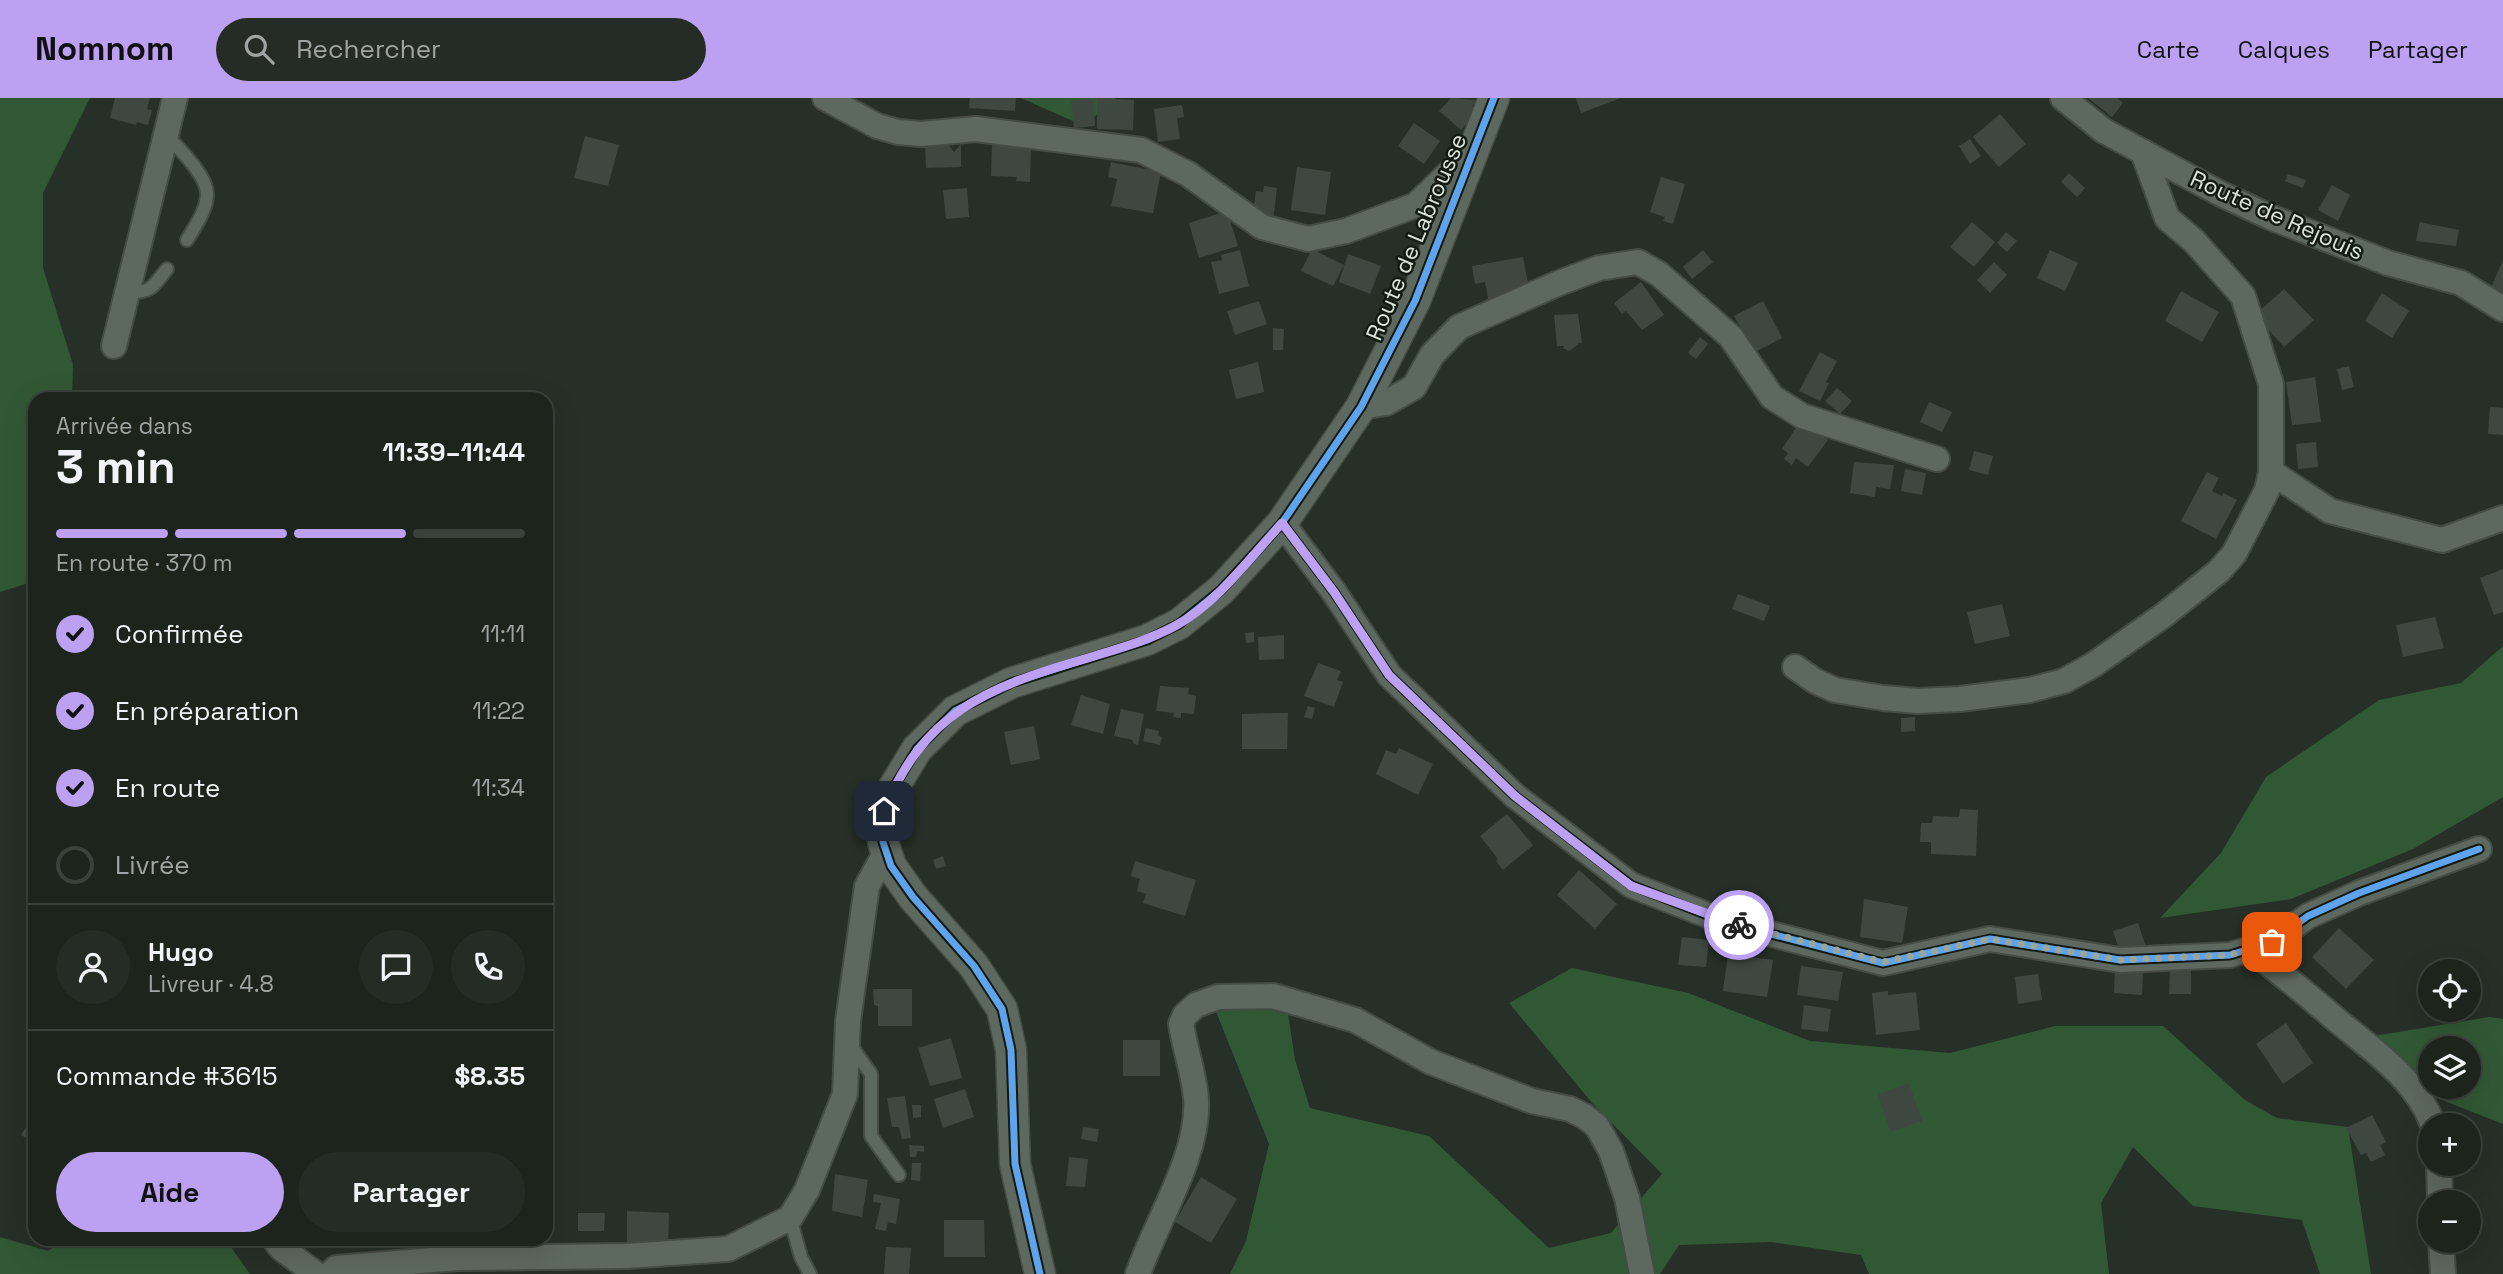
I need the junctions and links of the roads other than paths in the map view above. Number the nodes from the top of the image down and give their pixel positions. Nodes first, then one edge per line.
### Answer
1 (175, 98) edge
2 (824, 98) edge
3 (1494, 98) edge
4 (2063, 98) edge
5 (166, 134) junction
6 (1476, 147) junction
7 (2143, 152) junction
8 (187, 240) dead end
9 (167, 269) dead end
10 (129, 292) junction
11 (2503, 309) edge
12 (114, 346) dead end
13 (1361, 407) junction
14 (1937, 459) dead end
15 (2271, 471) junction
16 (2503, 518) edge
17 (1282, 523) junction
18 (1795, 667) dead end
19 (2479, 849) dead end
20 (886, 852) junction
21 (2250, 950) junction
22 (847, 1040) junction
23 (2427, 1113) edge
24 (899, 1175) dead end
25 (790, 1218) junction
26 (279, 1246) edge
27 (2442, 1253) edge
28 (316, 1274) edge
29 (330, 1274) edge
30 (810, 1274) edge
31 (1040, 1274) edge
32 (1138, 1274) edge
33 (1643, 1274) edge
34 (2443, 1274) edge

1 - 5 street
2 - 6 street
3 - 6 street, Route de Labrousse
4 - 7 street, Route de Rejouis
5 - 8 lane
5 - 10 street
6 - 13 street, Route de Labrousse
7 - 11 street, Route de Rejouis
7 - 15 street
9 - 10 lane
10 - 12 street
13 - 14 street
13 - 17 street, Route de Labrousse
15 - 16 street
15 - 18 street
17 - 20 street, Route de Labrousse
17 - 21 street
19 - 21 street
20 - 22 street
20 - 31 street, Route de Labrousse
21 - 23 street
22 - 24 lane
22 - 25 street
25 - 29 street
25 - 30 lane
26 - 28 street
27 - 34 street
32 - 33 street

